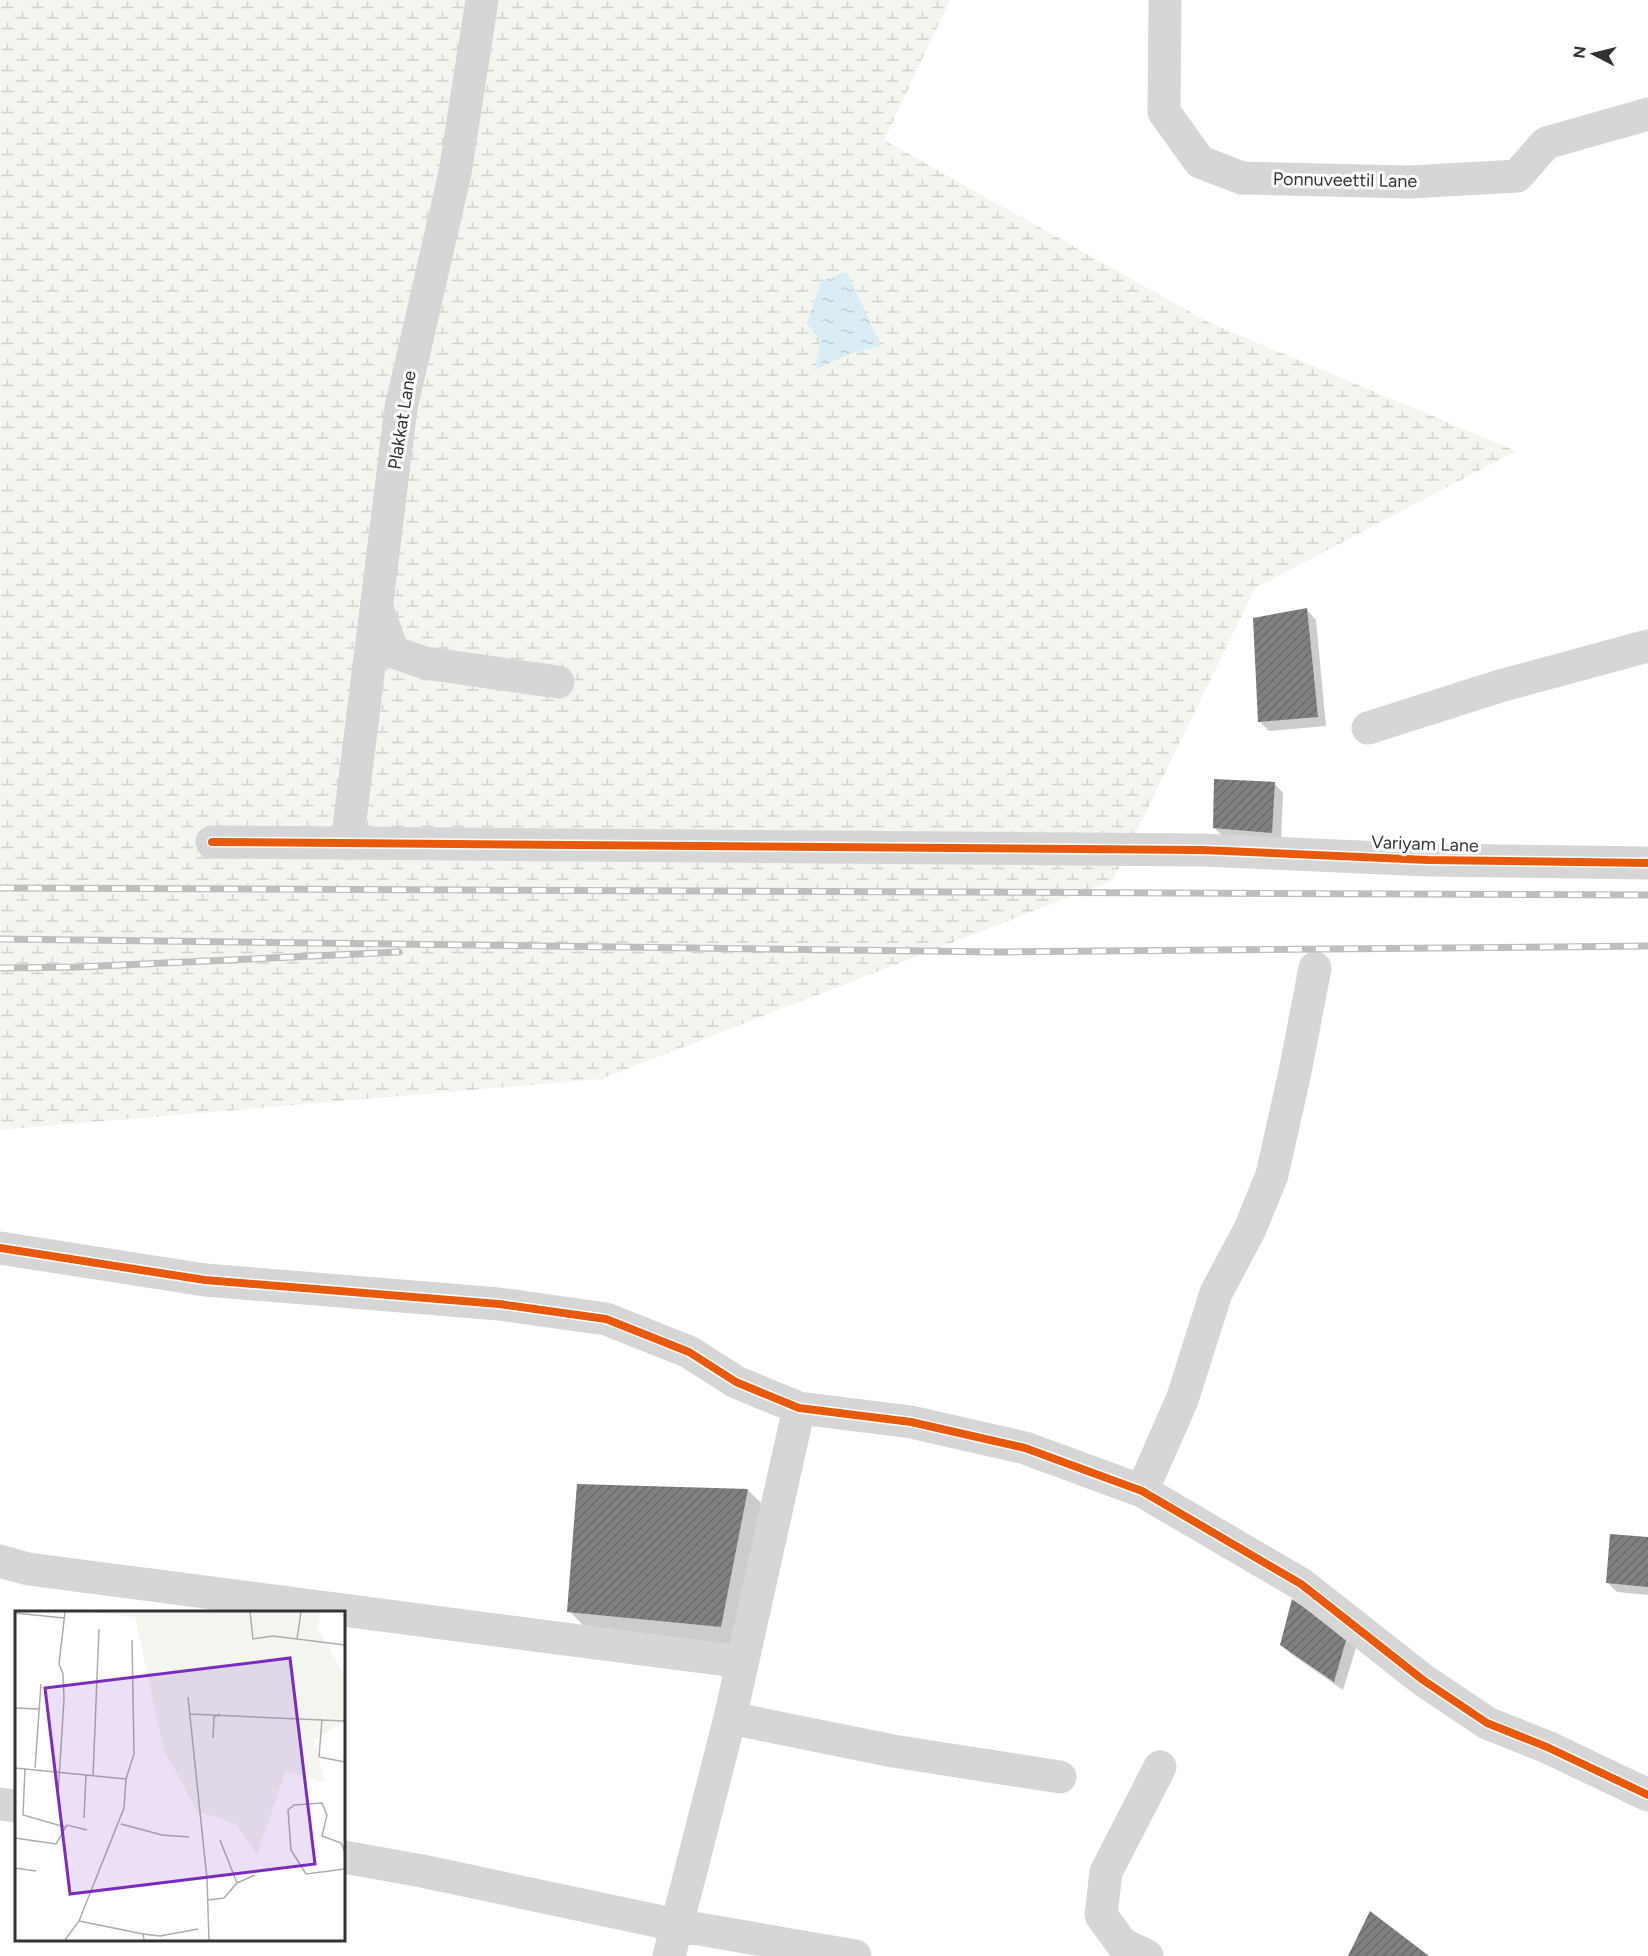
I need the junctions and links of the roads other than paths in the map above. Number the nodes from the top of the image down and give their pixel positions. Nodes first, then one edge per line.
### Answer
1 (482, 0) edge
2 (1165, 0) edge
3 (1648, 114) edge
4 (377, 606) junction
5 (1648, 646) edge
6 (558, 682) dead end
7 (1368, 728) dead end
8 (213, 842) dead end
9 (347, 844) junction
10 (1648, 863) edge
11 (1315, 968) dead end
12 (0, 1248) edge
13 (799, 1408) junction
14 (1142, 1491) junction
15 (0, 1562) edge
16 (742, 1662) junction
17 (730, 1718) junction
18 (1160, 1767) dead end
19 (1060, 1778) dead end
20 (1648, 1795) edge
21 (0, 1804) edge
22 (15, 1806) edge
23 (345, 1857) edge
24 (676, 1925) junction
25 (1108, 1943) edge
26 (669, 1956) edge
27 (855, 1956) edge
28 (1147, 1956) edge

1 - 4 street, Plakkat Lane
2 - 3 street, Ponnuveettil Lane
4 - 6 street
4 - 9 street, Plakkat Lane
5 - 7 street
8 - 9 street, Variyam Lane
9 - 10 street, Variyam Lane
11 - 14 street
12 - 13 street
13 - 14 street
13 - 16 street
14 - 20 street
15 - 16 street
16 - 17 street
17 - 19 street
17 - 24 street
18 - 25 street
21 - 22 street
23 - 24 street
24 - 26 street
24 - 27 street
25 - 28 street

